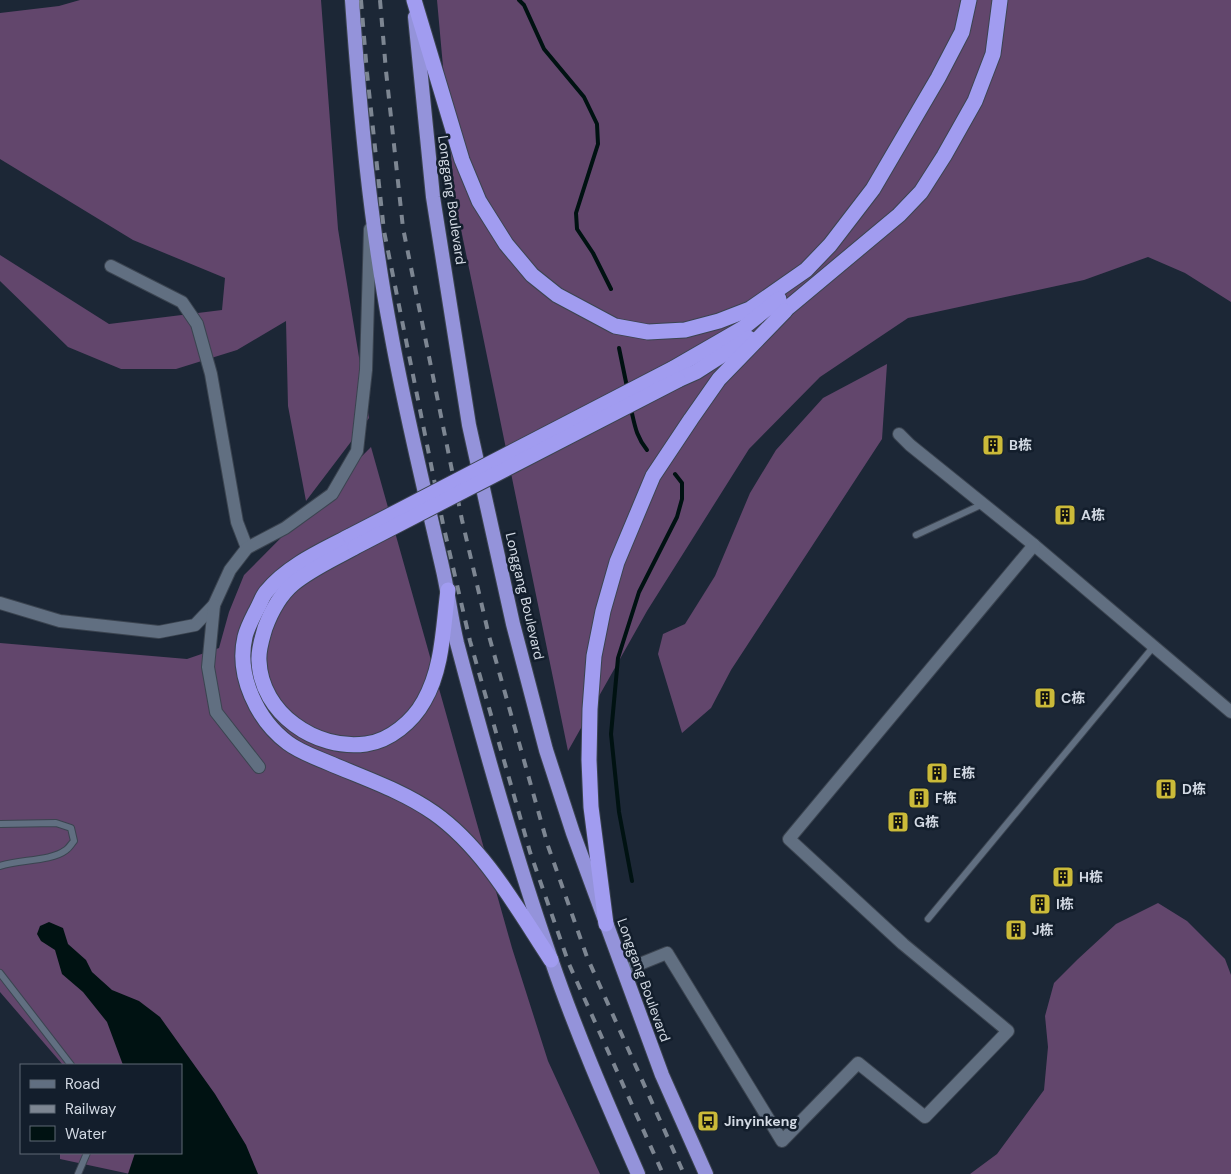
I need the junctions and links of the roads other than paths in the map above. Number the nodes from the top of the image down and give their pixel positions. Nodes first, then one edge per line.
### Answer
1 (352, 0) edge
2 (414, 0) edge
3 (969, 0) edge
4 (973, 0) edge
5 (1000, 0) edge
6 (962, 32) junction
7 (371, 207) junction
8 (111, 266) dead end
9 (806, 270) junction
10 (785, 311) junction
11 (675, 375) junction
12 (899, 434) dead end
13 (984, 504) junction
14 (916, 535) dead end
15 (352, 541) junction
16 (1034, 545) junction
17 (247, 548) junction
18 (448, 590) junction
19 (0, 603) edge
20 (214, 605) junction
21 (1154, 646) junction
22 (1231, 712) edge
23 (259, 767) dead end
24 (0, 824) edge
25 (0, 866) edge
26 (928, 919) dead end
27 (606, 924) junction
28 (551, 960) junction
29 (624, 970) junction
30 (0, 973) edge
31 (69, 1064) edge
32 (87, 1154) edge
33 (78, 1174) edge
34 (638, 1174) edge
35 (706, 1174) edge

1 - 7 highway
2 - 9 highway
2 - 27 highway, Longgang Boulevard
3 - 6 highway
4 - 6 highway
5 - 10 highway
6 - 9 highway
7 - 17 street
7 - 18 highway
8 - 17 street
9 - 11 highway
10 - 11 highway
10 - 27 highway
11 - 15 highway, bridge
12 - 13 street
13 - 14 lane
13 - 16 street
15 - 18 highway
15 - 28 highway
16 - 21 street
16 - 29 street
17 - 20 street
18 - 28 highway
19 - 20 street
20 - 23 street
21 - 22 street
21 - 26 lane
24 - 25 lane
27 - 29 highway, Longgang Boulevard
28 - 34 highway
29 - 35 highway, Longgang Boulevard
30 - 31 lane
32 - 33 lane

